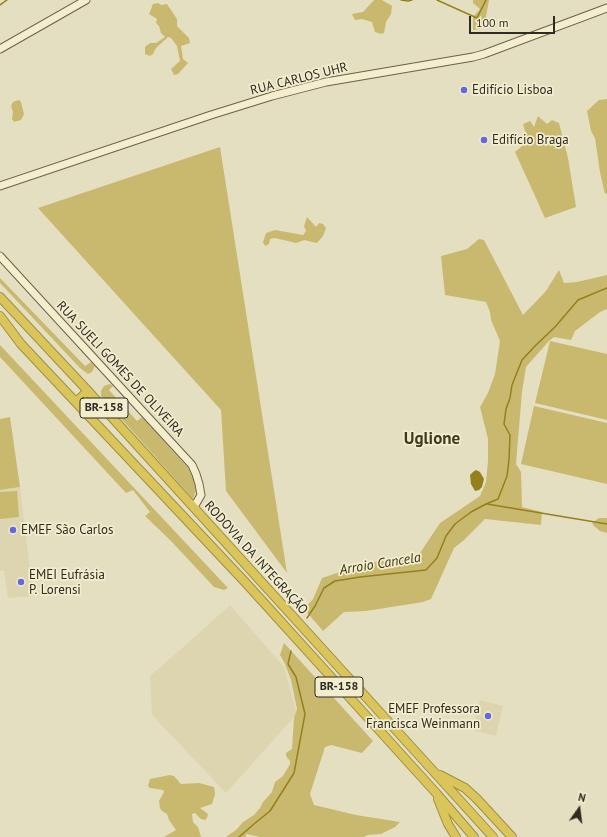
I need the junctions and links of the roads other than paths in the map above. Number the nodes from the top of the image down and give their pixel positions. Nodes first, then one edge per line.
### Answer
1 (86, 0) edge
2 (607, 8) edge
3 (0, 49) edge
4 (0, 186) edge
5 (0, 256) edge
6 (0, 297) edge
7 (0, 316) edge
8 (0, 327) edge
9 (21, 344) junction
10 (88, 391) junction
11 (76, 402) junction
12 (194, 507) junction
13 (254, 574) junction
14 (245, 582) junction
15 (435, 773) junction
16 (437, 794) junction
17 (456, 837) edge
18 (474, 837) edge
19 (493, 837) edge
20 (512, 837) edge

1 - 3 street
2 - 4 street, RUA CARLOS UHR
5 - 12 street, RUA SUELI GOMES DE OLIVEIRA
6 - 10 highway, RODOVIA DA INTEGRAÇÃO / BR-158
7 - 9 highway, RODOVIA DA INTEGRAÇÃO / BR-158
8 - 9 highway
9 - 11 highway, RODOVIA DA INTEGRAÇÃO / BR-158
10 - 11 highway
10 - 12 highway, RODOVIA DA INTEGRAÇÃO / BR-158
11 - 14 highway, RODOVIA DA INTEGRAÇÃO / BR-158
12 - 13 highway, RODOVIA DA INTEGRAÇÃO / BR-158
13 - 14 highway
13 - 15 highway, RODOVIA DA INTEGRAÇÃO / BR-158
14 - 16 highway, RODOVIA DA INTEGRAÇÃO / BR-158
15 - 19 highway, RODOVIA DA INTEGRAÇÃO / BR-158
15 - 20 highway, BR-158
16 - 17 highway, BR-158
16 - 18 highway, RODOVIA DA INTEGRAÇÃO / BR-158

